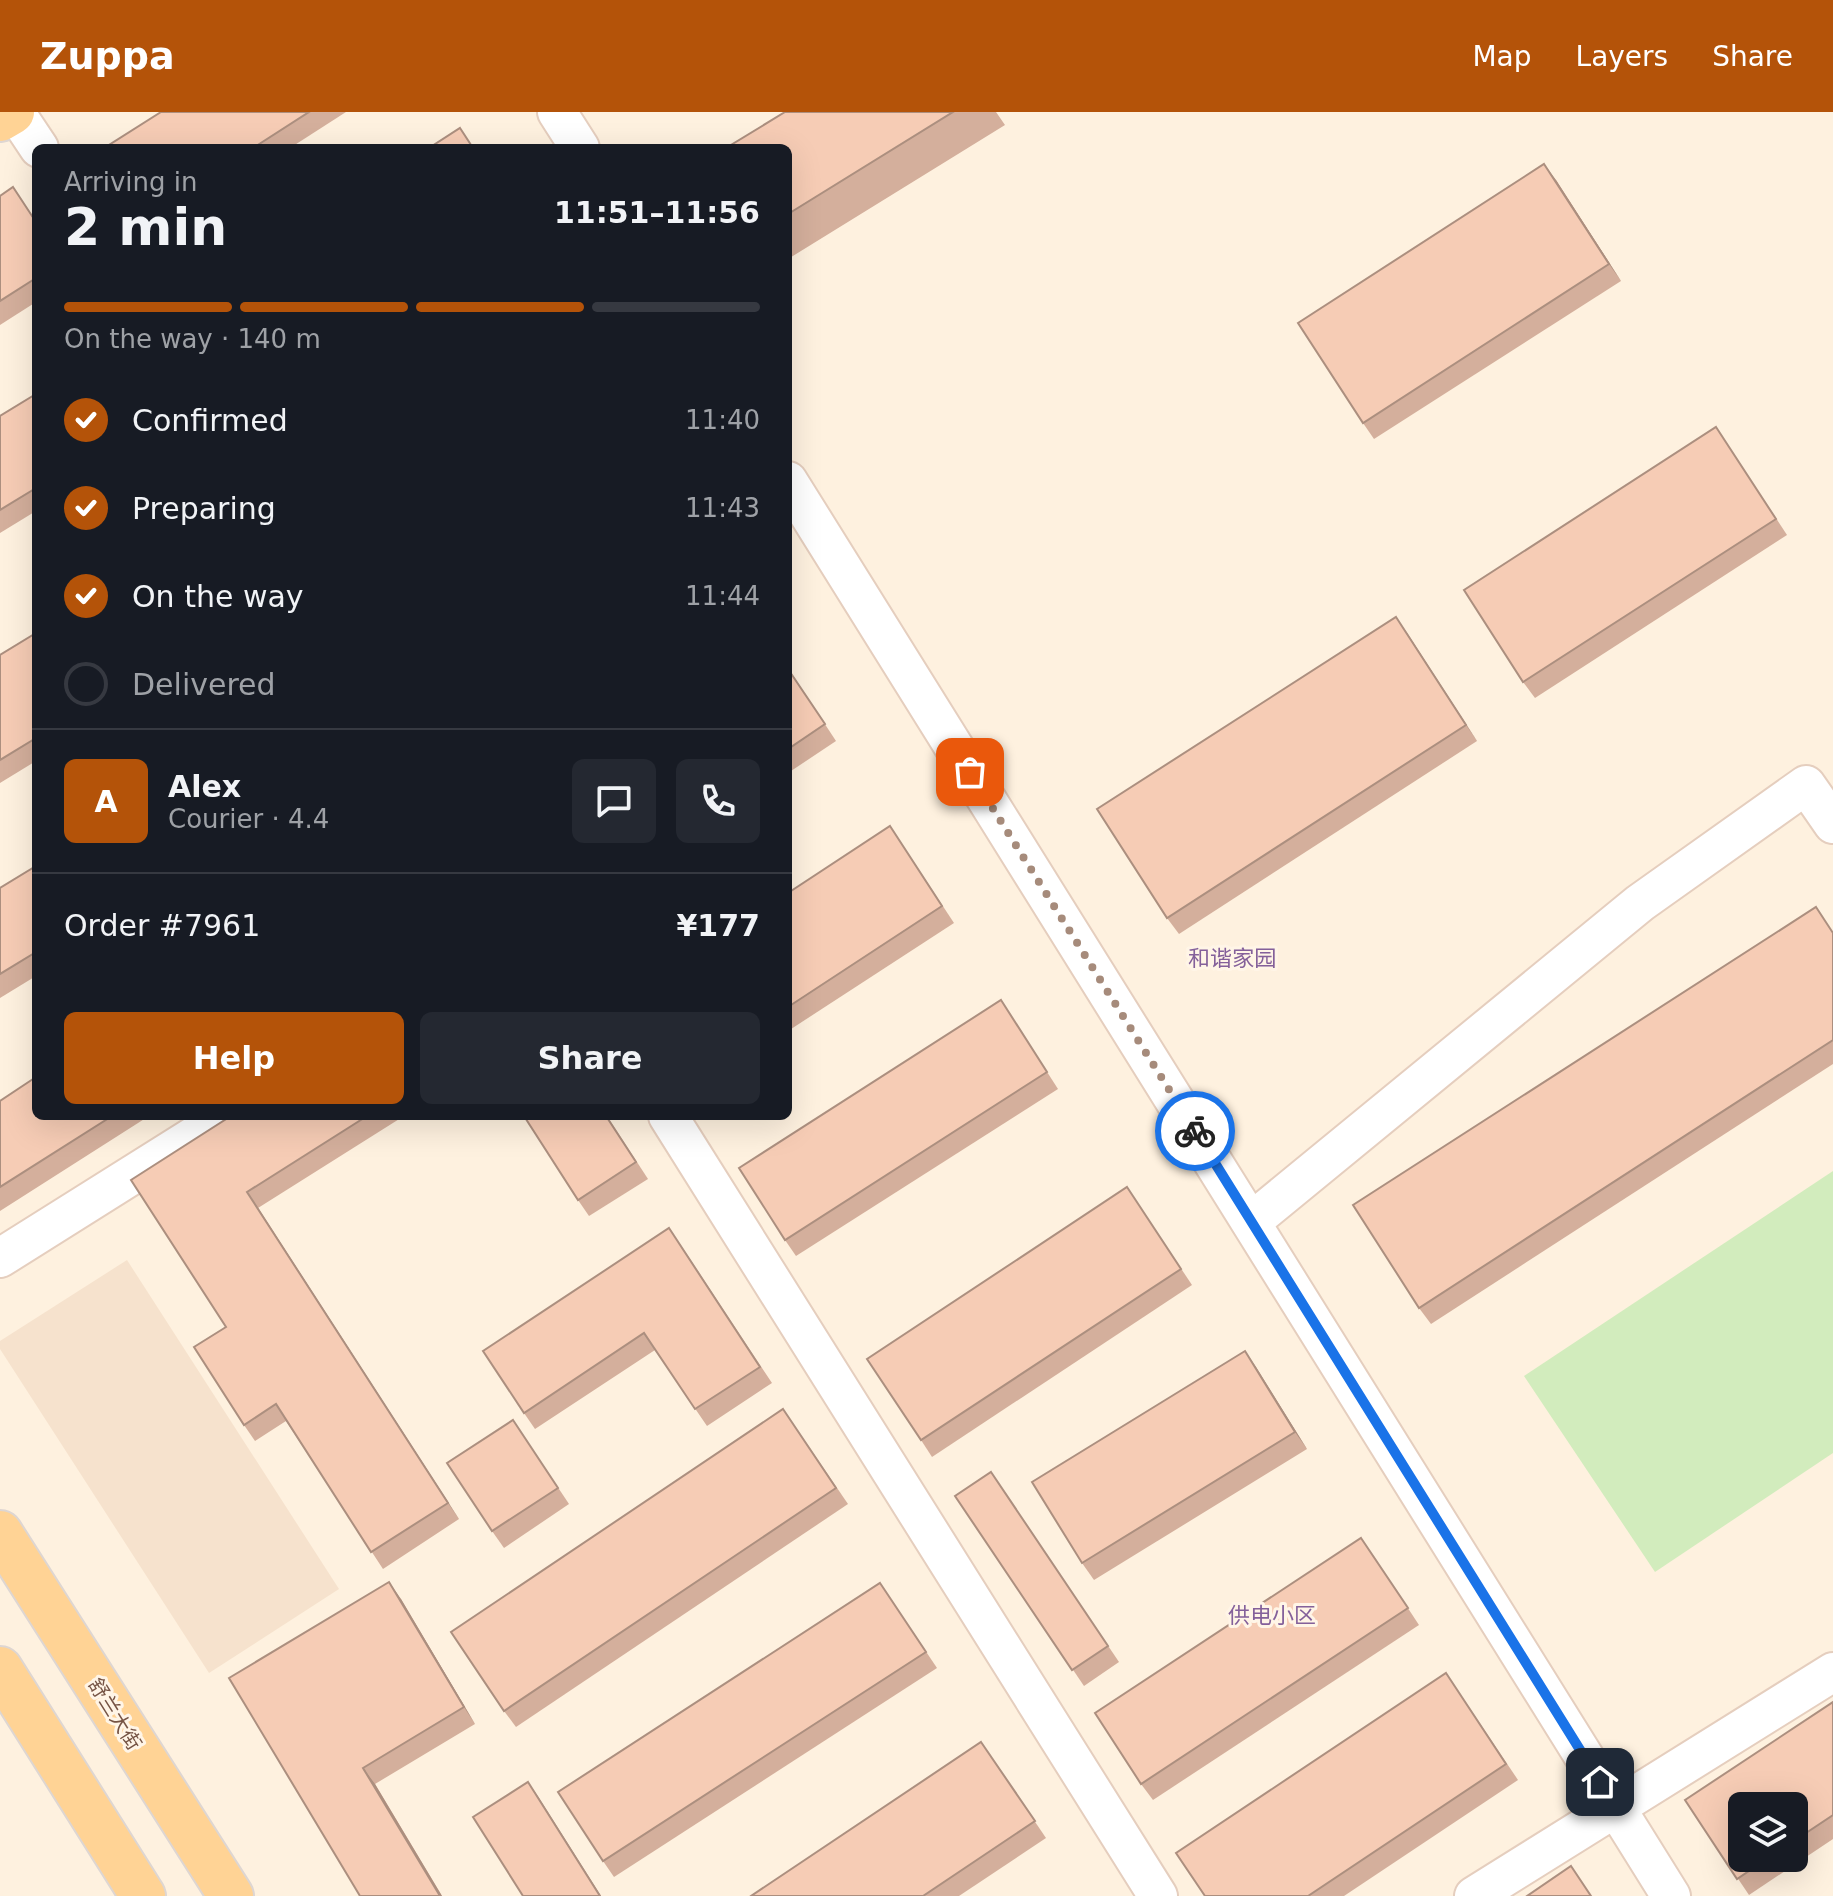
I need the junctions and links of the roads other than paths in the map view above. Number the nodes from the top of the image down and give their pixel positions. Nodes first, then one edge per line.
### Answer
1 (13, 112) edge
2 (557, 112) edge
3 (0, 119) edge
4 (36, 144) edge
5 (577, 144) edge
6 (792, 487) edge
7 (1833, 824) edge
8 (220, 1120) edge
9 (671, 1120) edge
10 (1251, 1222) junction
11 (0, 1258) edge
12 (0, 1533) edge
13 (0, 1669) edge
14 (1833, 1672) edge
15 (1617, 1809) junction
16 (143, 1896) edge
17 (231, 1896) edge
18 (1158, 1896) edge
19 (1474, 1896) edge
20 (1671, 1896) edge

1 - 3 main road
1 - 4 street
2 - 5 street
6 - 10 street
7 - 10 street
8 - 11 street
9 - 18 street
10 - 15 street
12 - 17 main road, 舒兰大街
13 - 16 main road
14 - 15 street
15 - 19 street
15 - 20 street

